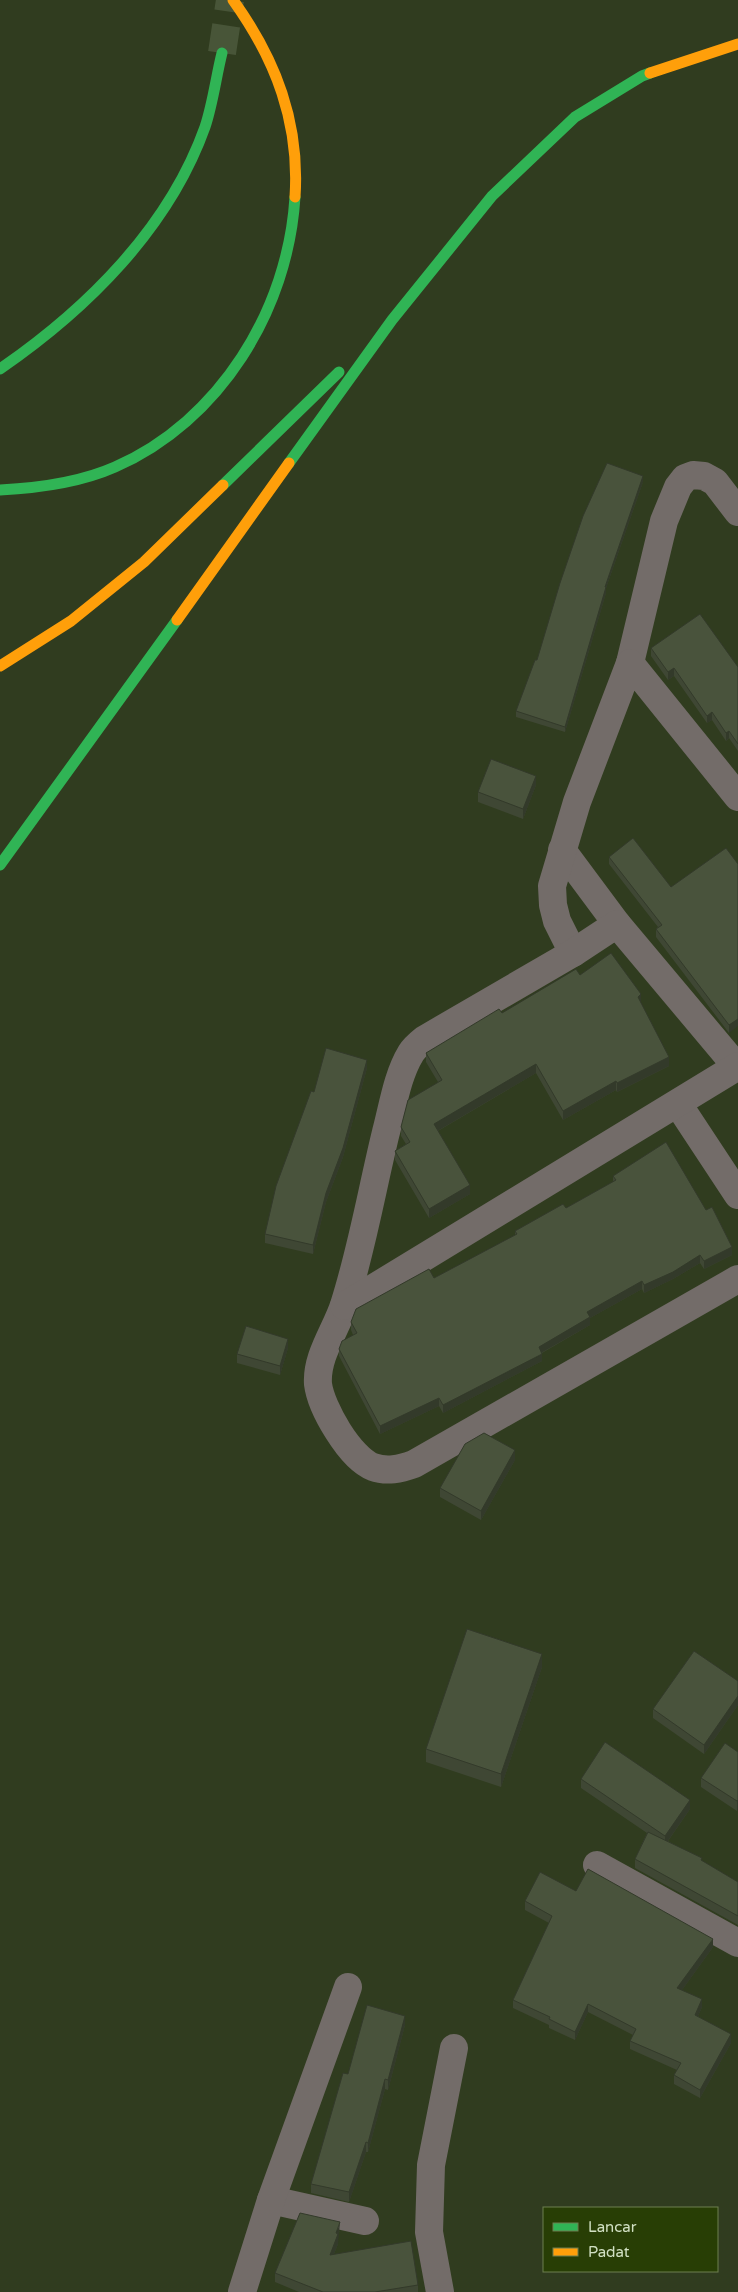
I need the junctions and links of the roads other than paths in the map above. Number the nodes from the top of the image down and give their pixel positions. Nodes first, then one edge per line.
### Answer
1 (233, 0) edge
2 (738, 44) edge
3 (222, 54) tunnel mouth
4 (392, 320) junction
5 (0, 369) edge
6 (0, 490) edge
7 (738, 512) edge
8 (630, 663) junction
9 (0, 666) edge
10 (738, 798) edge
11 (562, 850) junction
12 (0, 865) edge
13 (617, 924) junction
14 (573, 953) junction
15 (738, 1066) edge
16 (678, 1104) junction
17 (738, 1195) edge
18 (738, 1279) edge
19 (344, 1306) junction
20 (597, 1865) dead end
21 (738, 1943) edge
22 (348, 1987) dead end
23 (454, 2048) dead end
24 (271, 2200) junction
25 (365, 2221) dead end
26 (242, 2292) edge
27 (440, 2292) edge

1 - 6 highway
2 - 4 highway
3 - 5 highway
4 - 9 highway
4 - 12 highway
7 - 8 street
8 - 10 street
8 - 11 street
11 - 13 street
11 - 14 street
13 - 14 street
13 - 15 street
14 - 19 street
15 - 16 street
16 - 17 street
16 - 19 street
18 - 19 street
20 - 21 street
22 - 24 street
23 - 27 street
24 - 25 street
24 - 26 street

